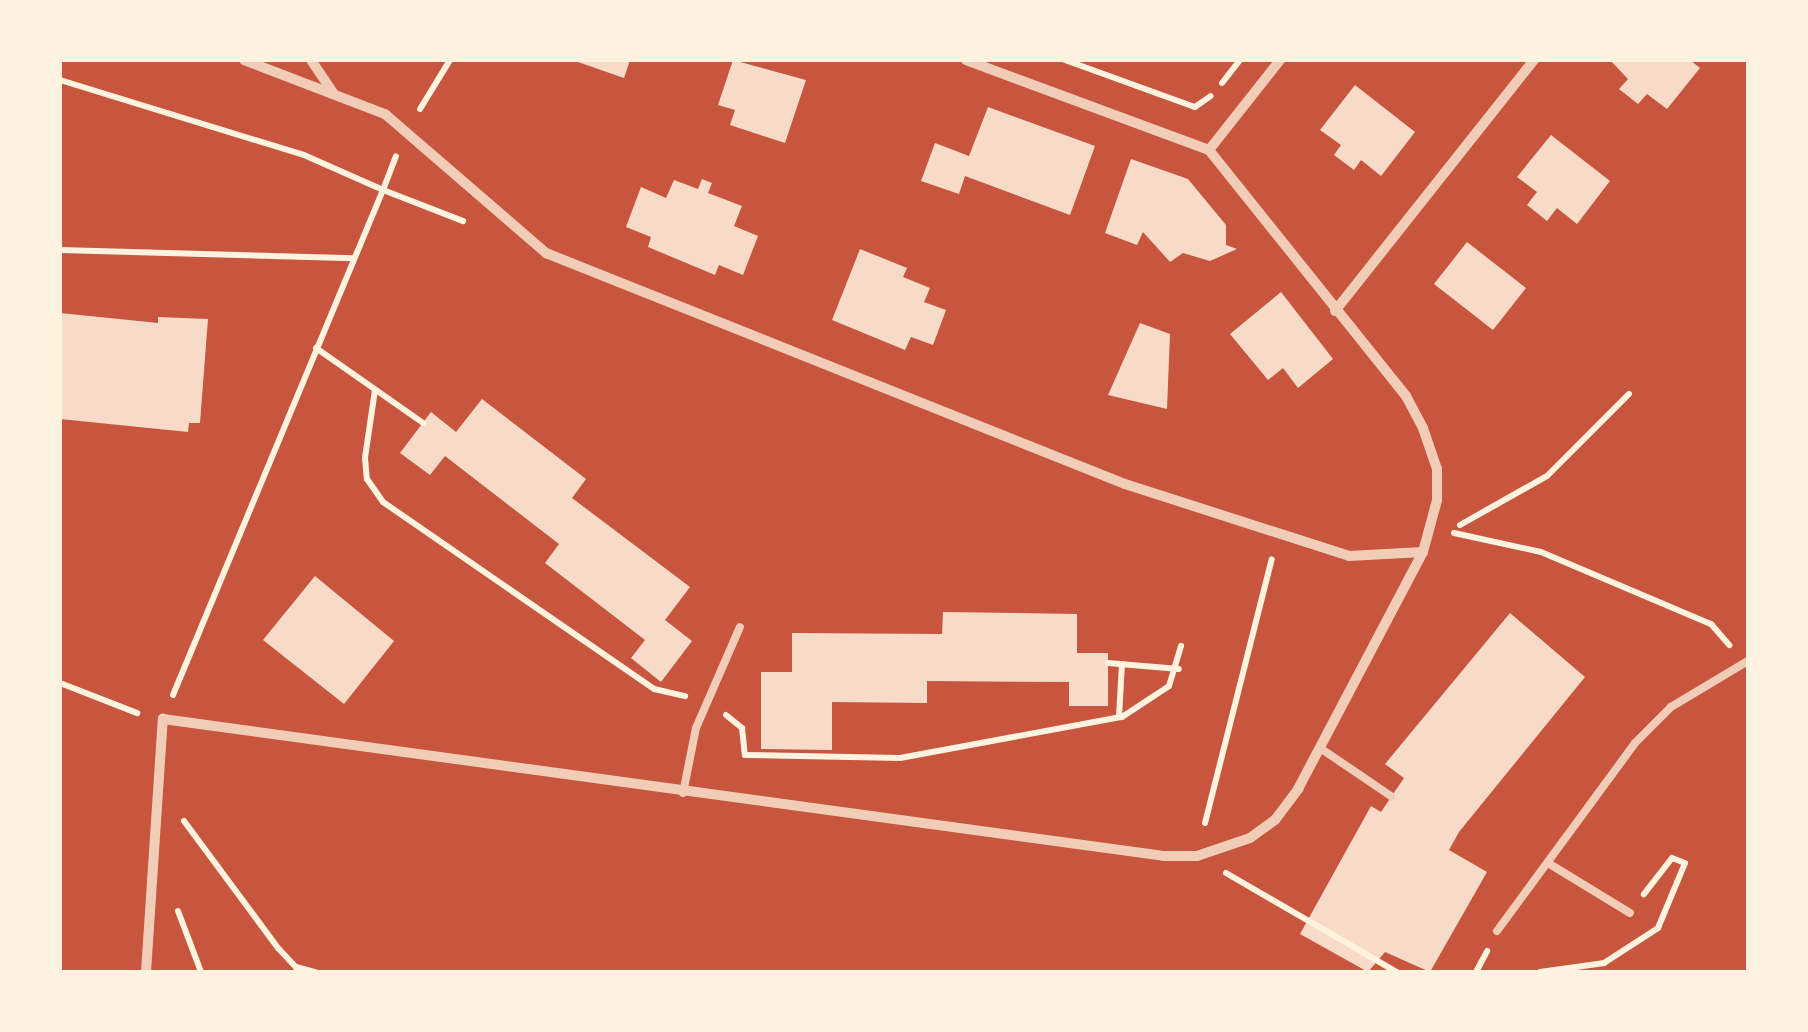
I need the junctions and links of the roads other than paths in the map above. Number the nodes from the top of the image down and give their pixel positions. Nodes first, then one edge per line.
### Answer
1 (244, 60) edge
2 (312, 60) edge
3 (966, 60) edge
4 (1280, 60) edge
5 (1534, 60) edge
6 (335, 95) junction
7 (1209, 150) junction
8 (1336, 311) junction
9 (1423, 552) junction
10 (740, 627) dead end
11 (1748, 661) edge
12 (1320, 748) junction
13 (683, 793) junction
14 (1391, 796) dead end
15 (1548, 863) junction
16 (1630, 913) dead end
17 (1497, 931) dead end
18 (146, 972) edge

1 - 6 street
2 - 6 street
3 - 7 street
4 - 7 street
5 - 8 street
6 - 9 street
7 - 8 street
8 - 9 street
9 - 12 street
10 - 13 lane
11 - 15 lane
12 - 13 street
12 - 14 lane
13 - 18 street
15 - 16 lane
15 - 17 lane

